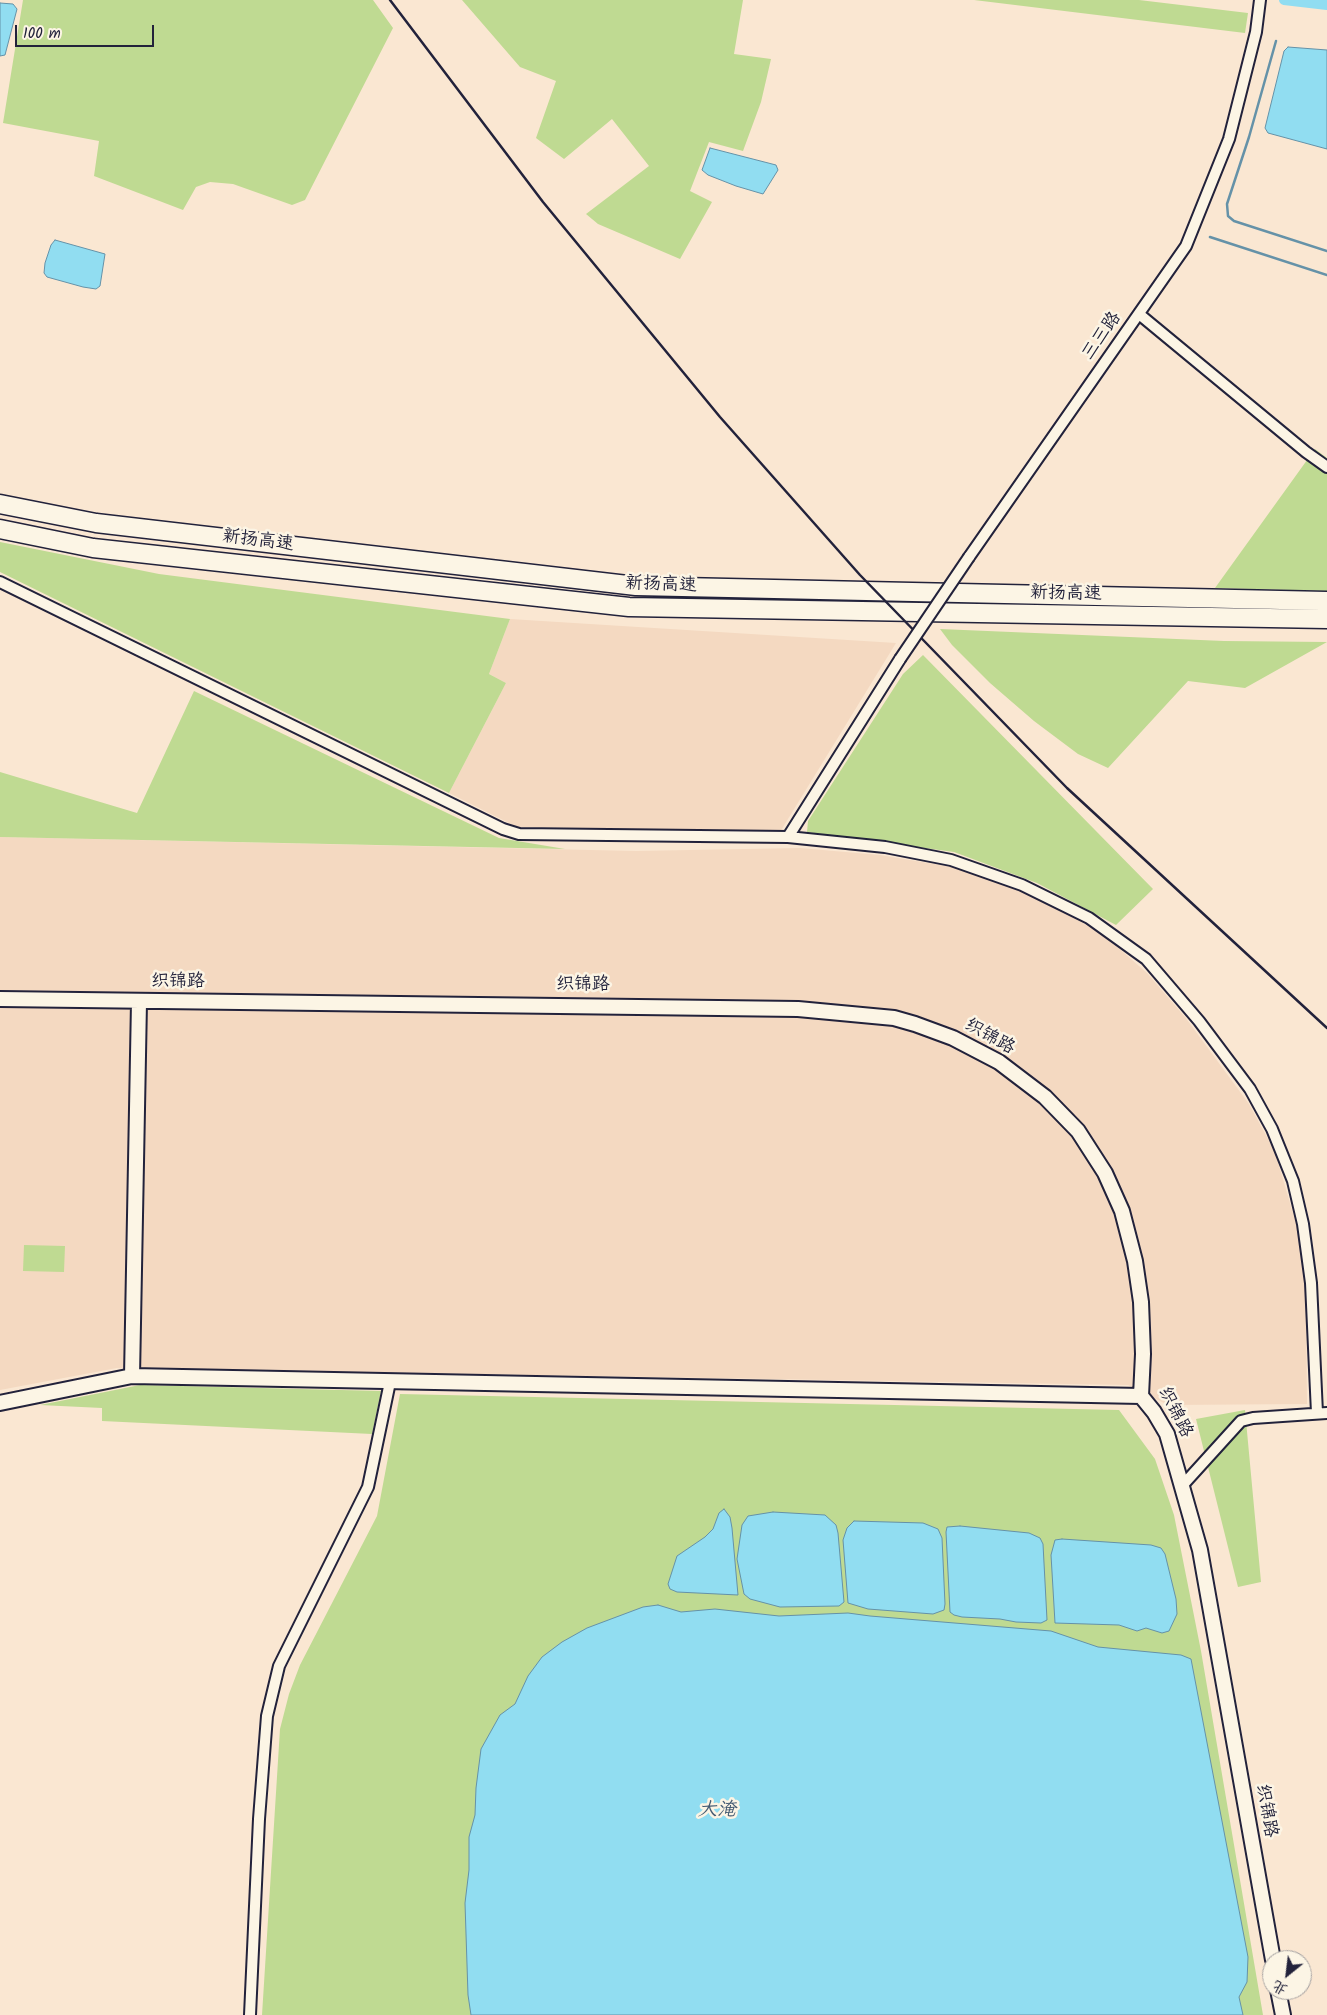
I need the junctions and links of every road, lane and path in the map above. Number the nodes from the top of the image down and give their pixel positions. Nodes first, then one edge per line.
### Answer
1 (1260, 0) edge
2 (1139, 314) junction
3 (1327, 467) edge
4 (0, 504) edge
5 (0, 529) edge
6 (0, 582) edge
7 (1327, 601) edge
8 (1327, 619) edge
9 (788, 837) junction
10 (0, 999) edge
11 (139, 1002) junction
12 (132, 1376) junction
13 (390, 1382) junction
14 (1141, 1396) junction
15 (0, 1403) edge
16 (1322, 1413) edge
17 (1182, 1486) junction
18 (1271, 1950) edge
19 (1280, 2000) edge
20 (250, 2015) edge
21 (1283, 2015) edge

1 - 2 street, 三三路
2 - 3 street
2 - 9 street, 三三路, bridge
4 - 7 highway, 新扬高速
5 - 8 highway, 新扬高速
6 - 9 street
9 - 16 street
10 - 11 street, 织锦路
11 - 12 street
11 - 14 street, 织锦路
12 - 13 street
12 - 15 street
13 - 14 street
13 - 20 street
14 - 17 street, 织锦路
16 - 17 street
17 - 18 street, 织锦路
19 - 21 street

